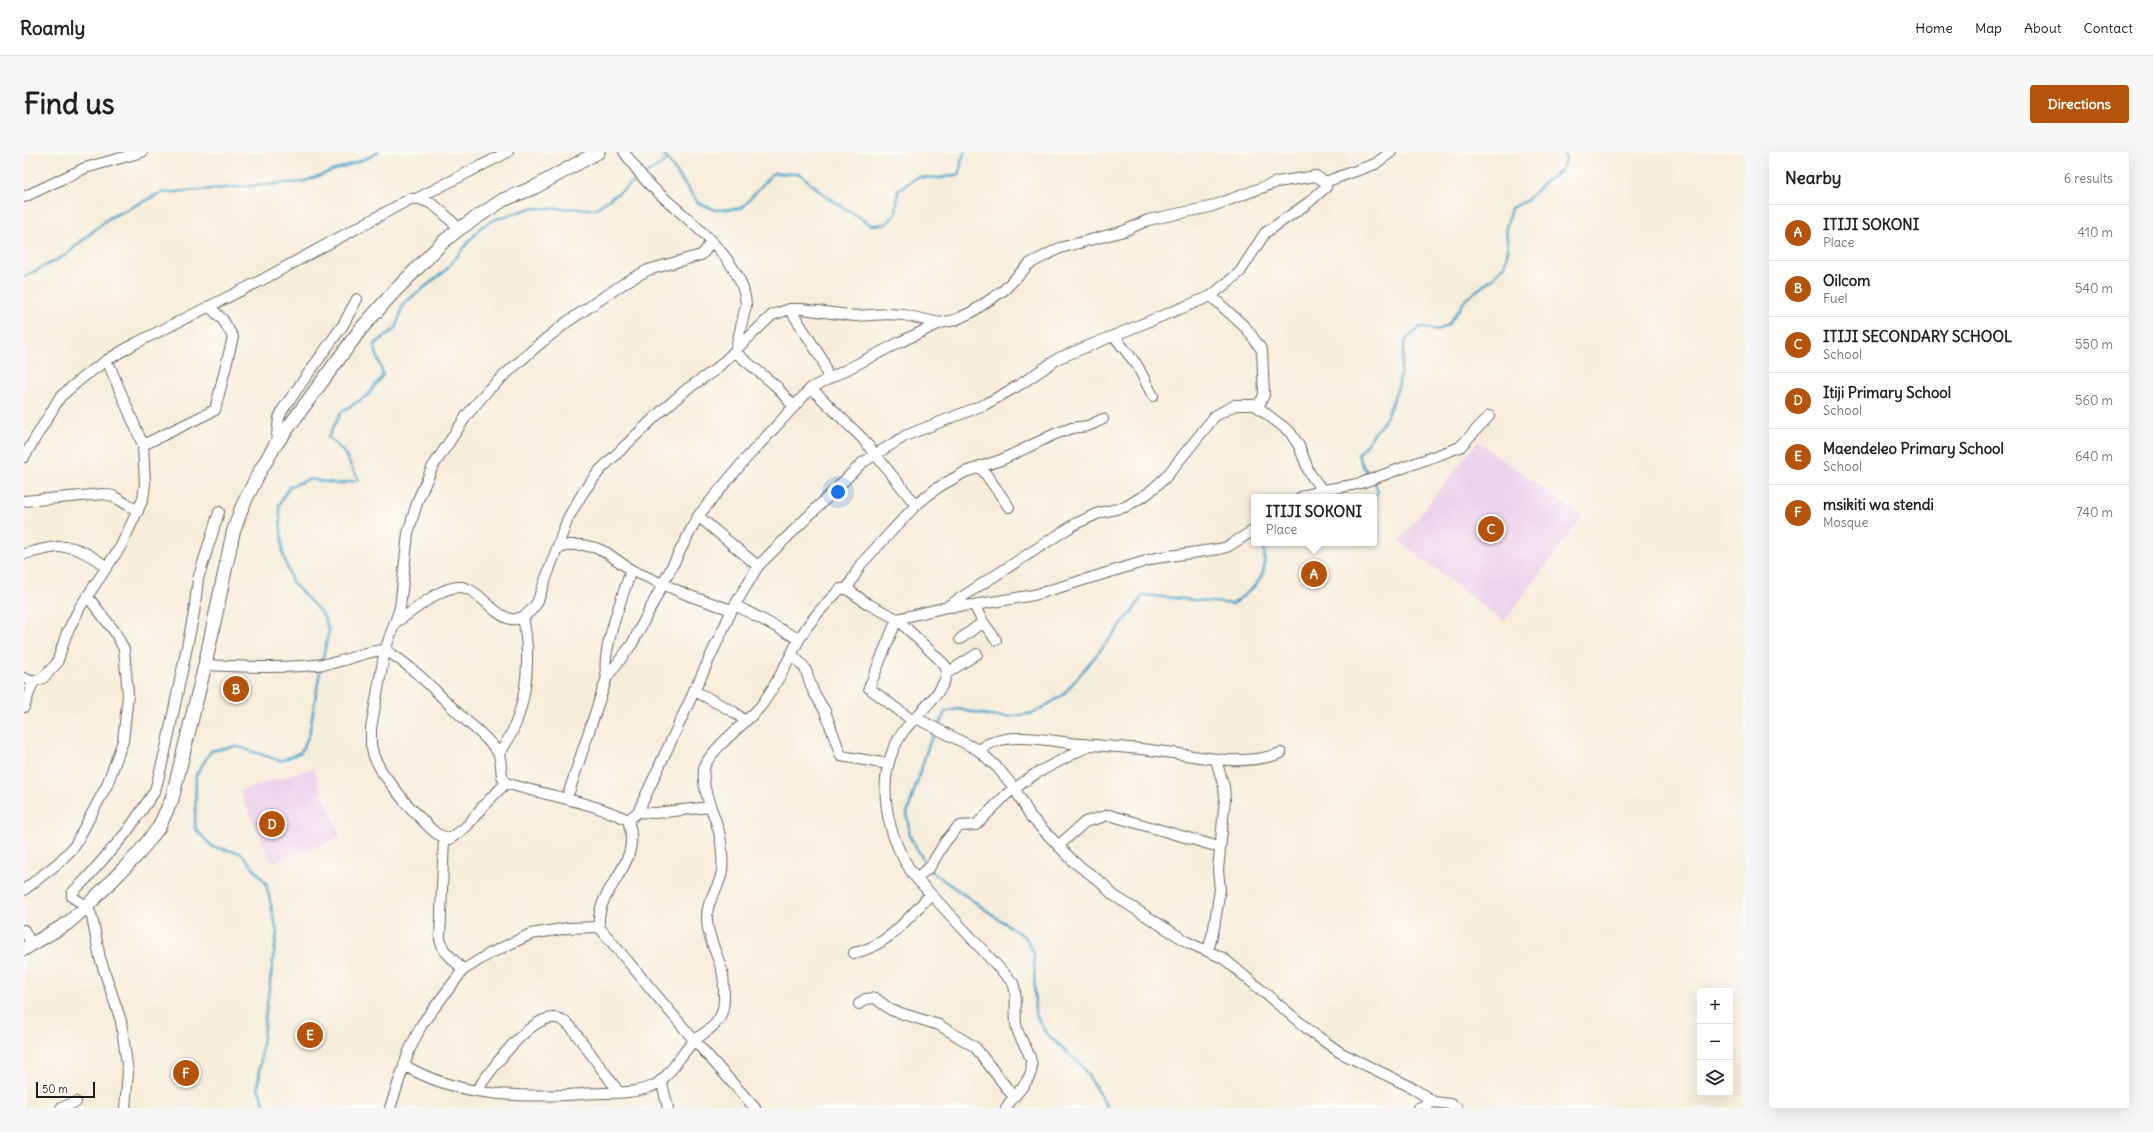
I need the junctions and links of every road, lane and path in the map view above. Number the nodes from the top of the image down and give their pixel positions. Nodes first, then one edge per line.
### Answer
1 (142, 152) edge
2 (508, 152) edge
3 (598, 152) edge
4 (624, 152) edge
5 (1391, 152) edge
6 (1326, 182) junction
7 (24, 197) edge
8 (418, 198) junction
9 (459, 229) junction
10 (711, 241) junction
11 (1212, 296) junction
12 (357, 299) dead end
13 (209, 306) junction
14 (790, 310) junction
15 (940, 323) junction
16 (1114, 336) junction
17 (735, 352) junction
18 (107, 360) junction
19 (828, 379) junction
20 (811, 388) junction
21 (1153, 396) dead end
22 (1255, 405) junction
23 (794, 407) junction
24 (1489, 416) dead end
25 (1103, 419) dead end
26 (276, 444) junction
27 (143, 445) junction
28 (874, 454) junction
29 (24, 457) edge
30 (980, 466) junction
31 (1321, 489) junction
32 (1308, 494) edge
33 (24, 501) edge
34 (916, 505) junction
35 (1009, 507) dead end
36 (138, 511) junction
37 (219, 512) dead end
38 (698, 516) junction
39 (1251, 532) edge
40 (557, 549) junction
41 (24, 554) edge
42 (758, 566) junction
43 (107, 567) junction
44 (631, 570) junction
45 (663, 584) junction
46 (847, 588) junction
47 (88, 597) junction
48 (974, 605) junction
49 (733, 607) junction
50 (947, 607) junction
51 (523, 617) junction
52 (897, 619) junction
53 (983, 622) junction
54 (394, 623) junction
55 (799, 639) junction
56 (960, 639) dead end
57 (996, 640) dead end
58 (385, 650) junction
59 (792, 654) junction
60 (977, 654) dead end
61 (205, 665) junction
62 (947, 673) junction
63 (607, 677) junction
64 (28, 680) edge
65 (693, 690) junction
66 (24, 707) edge
67 (915, 720) junction
68 (745, 721) junction
69 (1090, 745) junction
70 (978, 750) junction
71 (1281, 753) dead end
72 (499, 754) junction
73 (1216, 760) junction
74 (888, 764) junction
75 (506, 783) junction
76 (1015, 789) junction
77 (567, 798) junction
78 (710, 807) junction
79 (638, 812) junction
80 (628, 820) junction
81 (444, 837) junction
82 (1058, 846) junction
83 (1219, 847) junction
84 (923, 873) junction
85 (24, 890) edge
86 (931, 894) junction
87 (87, 906) junction
88 (599, 927) junction
89 (24, 930) edge
90 (28, 947) edge
91 (1208, 951) junction
92 (854, 953) dead end
93 (463, 970) junction
94 (860, 1004) dead end
95 (694, 1040) junction
96 (404, 1065) junction
97 (661, 1080) junction
98 (476, 1091) junction
99 (618, 1091) junction
100 (1013, 1096) junction
101 (76, 1102) dead end
102 (1434, 1102) junction
103 (752, 1106) edge
104 (61, 1108) edge
105 (125, 1108) edge
106 (390, 1108) edge
107 (668, 1108) edge
108 (1006, 1108) edge
109 (1418, 1108) edge
110 (1457, 1108) edge

1 - 7 street
2 - 8 street
3 - 9 main road
4 - 10 street
5 - 6 street
6 - 11 street
6 - 15 street
8 - 9 street
8 - 13 street
9 - 26 main road
10 - 17 street
10 - 54 street
11 - 16 street
11 - 22 street
12 - 26 street
13 - 18 street
13 - 27 street
14 - 15 street
14 - 17 street
14 - 19 street
15 - 19 street
16 - 21 street
16 - 28 street
17 - 23 street
17 - 40 street
18 - 27 street
18 - 29 street
19 - 20 street
20 - 23 street
20 - 28 street
22 - 31 street
22 - 50 street
23 - 38 street
24 - 31 street
25 - 30 street
26 - 61 main road
27 - 36 street
28 - 34 street
28 - 42 street
30 - 34 street
30 - 35 street
31 - 32 street
33 - 36 street
34 - 46 street
36 - 43 street
37 - 87 street
38 - 42 street
38 - 45 street
39 - 48 street
40 - 44 street
40 - 51 street
41 - 43 street
42 - 49 street
43 - 47 street
44 - 45 street
44 - 63 street
45 - 49 street
45 - 63 street
46 - 52 street
46 - 55 street
47 - 64 street
47 - 85 street
48 - 50 street
48 - 53 street
49 - 55 street
49 - 65 street
50 - 52 street
51 - 54 street
51 - 72 street
52 - 62 street
52 - 67 street
53 - 56 street
53 - 57 street
54 - 58 street
55 - 59 street
58 - 61 street
58 - 72 street
58 - 81 street
59 - 68 street
59 - 74 street
60 - 62 street
61 - 87 main road
62 - 67 street
63 - 77 street
64 - 66 street
65 - 68 street
65 - 79 street
67 - 70 street
67 - 74 street
68 - 78 street
69 - 70 street
69 - 73 street
69 - 76 street
70 - 76 street
71 - 73 street
72 - 75 street
73 - 83 street
74 - 84 street
75 - 77 street
75 - 81 street
76 - 82 street
76 - 84 street
77 - 80 street
78 - 79 street
78 - 95 street
79 - 80 street
80 - 88 street
81 - 93 street
82 - 83 street
82 - 91 street
83 - 91 street
84 - 86 street
86 - 92 street
86 - 100 street
87 - 90 main road
87 - 105 street
88 - 93 street
88 - 95 street
89 - 90 street
91 - 102 street
93 - 96 street
94 - 100 street
95 - 97 street
95 - 103 street
96 - 98 street
96 - 106 street
97 - 99 street
97 - 107 street
98 - 99 street
98 - 99 street
100 - 108 street
101 - 104 street
102 - 109 street
102 - 110 street

